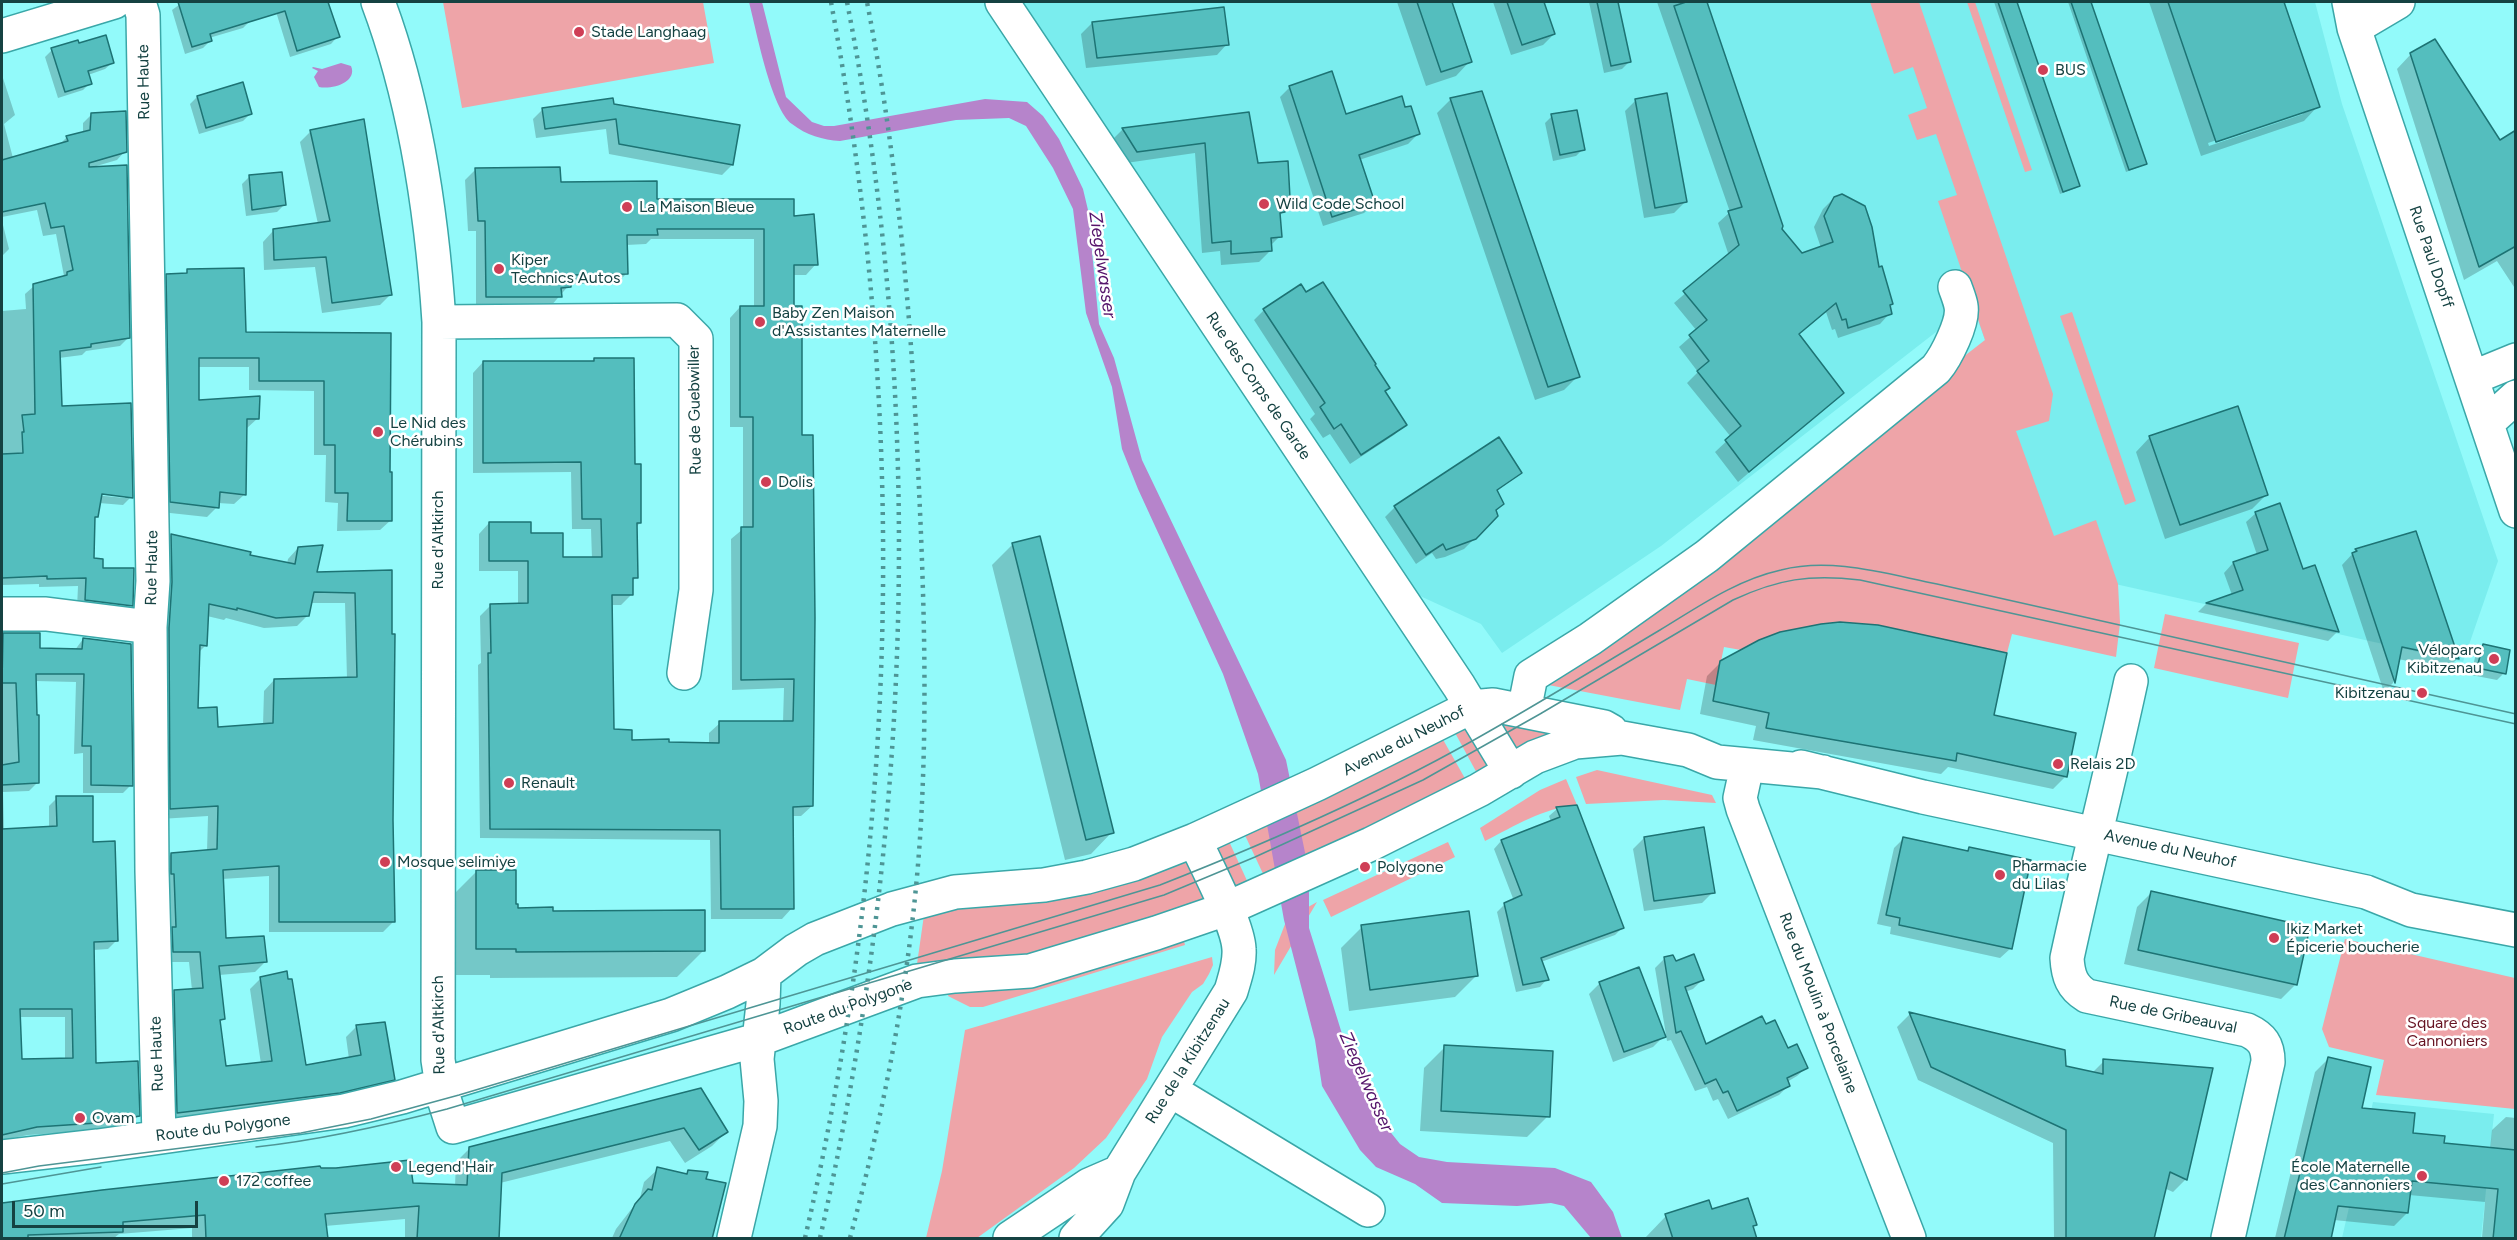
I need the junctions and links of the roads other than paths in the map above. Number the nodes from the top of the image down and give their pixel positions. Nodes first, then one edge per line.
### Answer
1 (114, 2) edge
2 (139, 2) edge
3 (378, 2) edge
4 (1002, 2) edge
5 (2398, 2) edge
6 (2351, 15) edge
7 (2, 36) edge
8 (1955, 287) dead end
9 (439, 322) junction
10 (2516, 360) edge
11 (2472, 378) junction
12 (2516, 397) edge
13 (2487, 423) junction
14 (2516, 512) edge
15 (2, 614) edge
16 (150, 627) junction
17 (684, 673) dead end
18 (2131, 681) dead end
19 (1471, 707) junction
20 (1524, 711) junction
21 (1623, 738) junction
22 (1688, 750) junction
23 (1748, 766) junction
24 (1510, 772) junction
25 (1823, 772) junction
26 (2094, 833) junction
27 (1195, 840) junction
28 (1226, 909) junction
29 (2516, 930) edge
30 (764, 974) junction
31 (938, 977) joint
32 (760, 1039) junction
33 (441, 1084) junction
34 (1170, 1090) junction
35 (159, 1136) junction
36 (2, 1157) edge
37 (1119, 1172) junction
38 (1368, 1210) dead end
39 (734, 1239) edge
40 (1010, 1239) edge
41 (1076, 1239) edge
42 (1909, 1239) edge
43 (2228, 1239) edge

1 - 7 street
2 - 16 street, Rue Haute
3 - 9 street, Rue d'Altkirch
4 - 19 street, Rue des Corps de Garde
5 - 6 street
6 - 11 street, Rue Paul Dopff
8 - 20 street
9 - 17 street, Rue de Guebwiller
9 - 33 street, Rue d'Altkirch
10 - 11 street
11 - 13 street, Rue Paul Dopff
12 - 13 street
13 - 14 street, Rue Paul Dopff
15 - 16 street
16 - 35 street, Rue Haute
18 - 26 street, Rue de Gribeauval
19 - 20 street, Avenue du Neuhof
19 - 24 street, Rue des Corps de Garde
19 - 27 street, Avenue du Neuhof
20 - 21 street, Avenue du Neuhof
21 - 22 street, Avenue du Neuhof
21 - 24 street, Avenue du Neuhof
22 - 23 street, Avenue du Neuhof
22 - 25 street, Avenue du Neuhof
23 - 25 street, Avenue du Neuhof
23 - 42 street, Rue du Moulin à Porcelaine
24 - 28 street, Avenue du Neuhof
25 - 26 street, Avenue du Neuhof
26 - 29 street, Avenue du Neuhof
26 - 43 street, Rue de Gribeauval
27 - 28 street
27 - 30 street, Avenue du Neuhof
28 - 31 street, Avenue du Neuhof
28 - 34 street, Rue de la Kibitzenau
30 - 32 street, Route du Polygone
30 - 33 street, Route du Polygone
31 - 32 street, Route du Polygone
32 - 33 street, Route du Polygone
32 - 39 street
33 - 35 street, Route du Polygone
34 - 37 street, Rue de la Kibitzenau
34 - 38 street
35 - 36 street, Route du Polygone
37 - 40 street
37 - 41 street, Rue de la Kibitzenau

